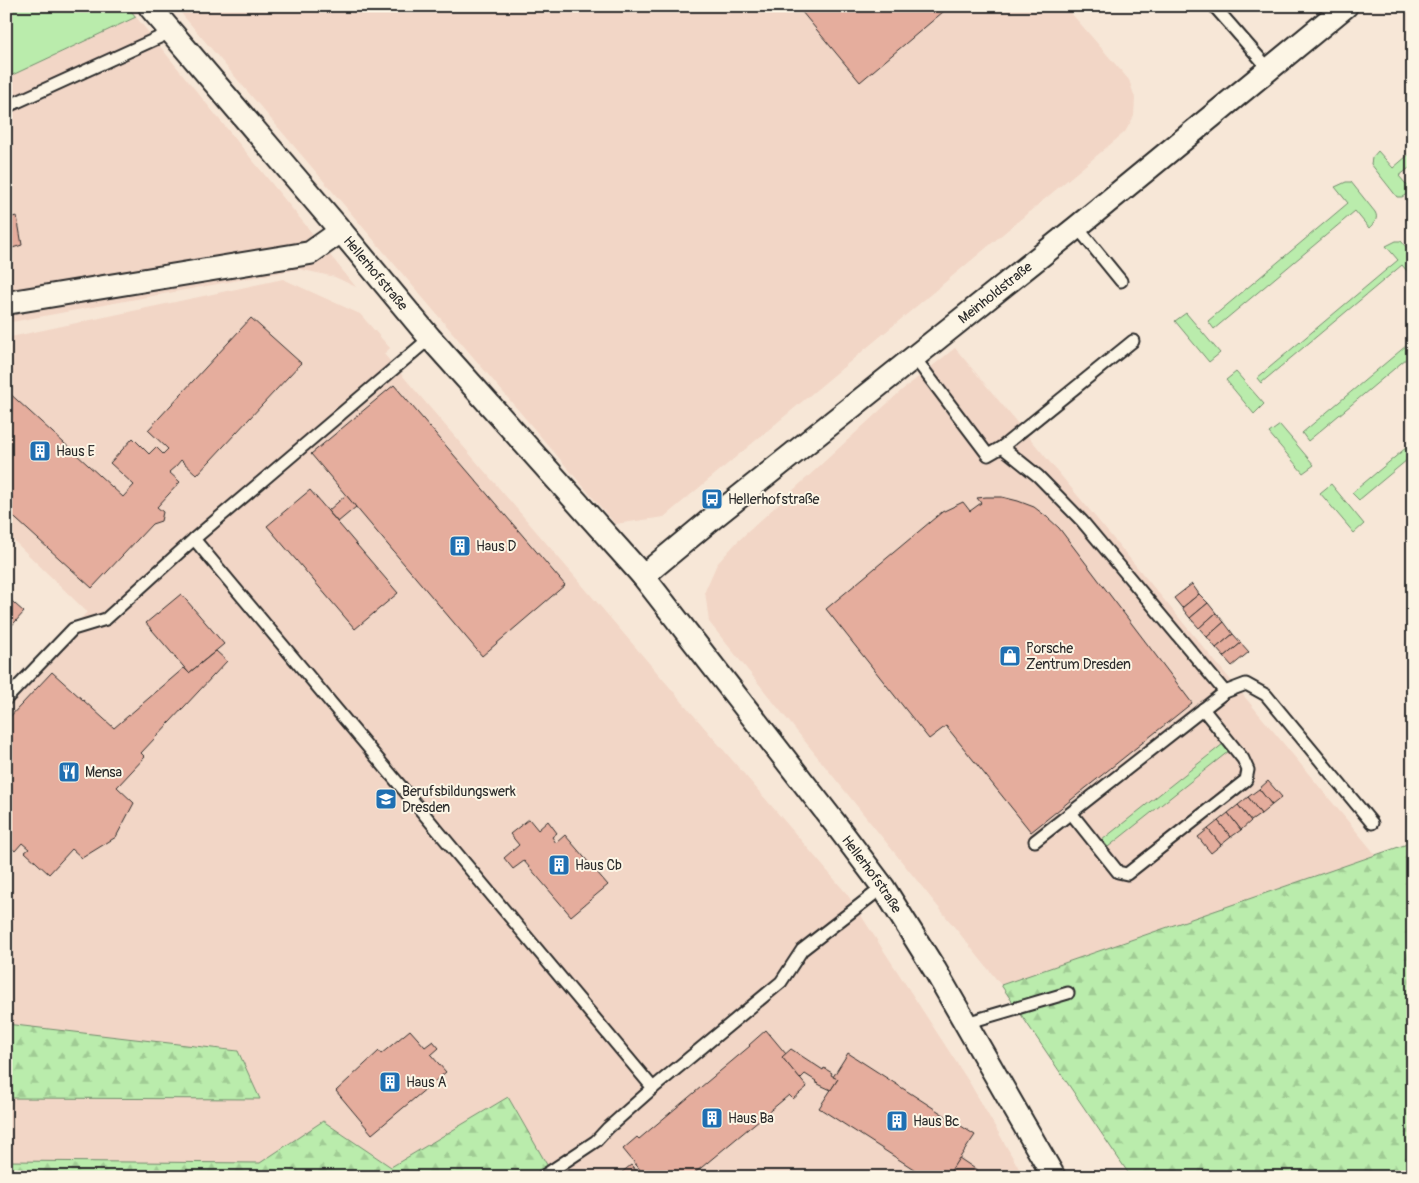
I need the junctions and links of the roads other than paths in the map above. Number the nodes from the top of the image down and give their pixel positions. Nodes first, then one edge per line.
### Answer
1 (1214, 6) edge
2 (1346, 6) edge
3 (150, 7) edge
4 (172, 32) junction
5 (1269, 69) junction
6 (6, 107) edge
7 (1077, 227) junction
8 (341, 231) junction
9 (1121, 281) dead end
10 (6, 304) edge
11 (430, 338) junction
12 (1133, 341) dead end
13 (914, 357) junction
14 (1002, 447) junction
15 (194, 539) junction
16 (643, 576) junction
17 (1225, 692) junction
18 (6, 699) edge
19 (1202, 709) junction
20 (1071, 813) junction
21 (1372, 823) dead end
22 (1035, 841) dead end
23 (883, 887) junction
24 (1068, 993) dead end
25 (966, 1023) junction
26 (653, 1088) junction
27 (542, 1177) edge
28 (1054, 1177) edge

1 - 5 lane
2 - 5 street, Meinholdstraße
3 - 4 street, Hellerhofstraße
4 - 6 lane
4 - 8 street, Hellerhofstraße
5 - 7 street, Meinholdstraße
7 - 9 lane
7 - 13 street, Meinholdstraße
8 - 10 street, Hellerhofstraße
8 - 11 street, Hellerhofstraße
11 - 15 lane
11 - 16 street, Hellerhofstraße
12 - 14 lane
13 - 14 lane
13 - 16 street, Meinholdstraße
14 - 17 lane
15 - 18 lane
15 - 26 lane
16 - 23 street, Hellerhofstraße
17 - 19 lane
17 - 21 lane
19 - 20 lane
19 - 20 lane
20 - 22 lane
23 - 25 street, Hellerhofstraße
23 - 26 lane
24 - 25 lane
25 - 28 street, Hellerhofstraße
26 - 27 lane

